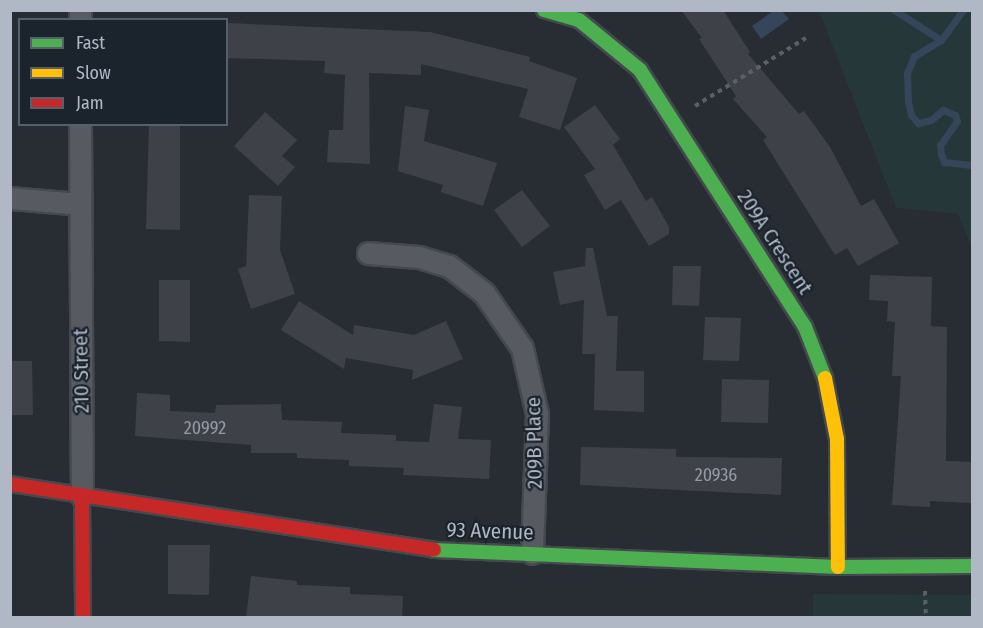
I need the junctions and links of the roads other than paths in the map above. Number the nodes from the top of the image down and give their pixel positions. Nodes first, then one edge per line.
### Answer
1 (544, 10) edge
2 (80, 126) edge
3 (10, 198) edge
4 (80, 204) junction
5 (368, 253) dead end
6 (10, 484) edge
7 (82, 496) junction
8 (532, 553) junction
9 (972, 566) edge
10 (838, 567) junction
11 (83, 618) edge

1 - 10 street, 209A Crescent
2 - 4 street, 210 Street
3 - 4 street
4 - 7 street, 210 Street
5 - 8 street, 209B Place
6 - 7 street, 93 Avenue
7 - 8 street, 93 Avenue
7 - 11 street, 210 Street
8 - 10 street, 93 Avenue
9 - 10 street, 93 Avenue

